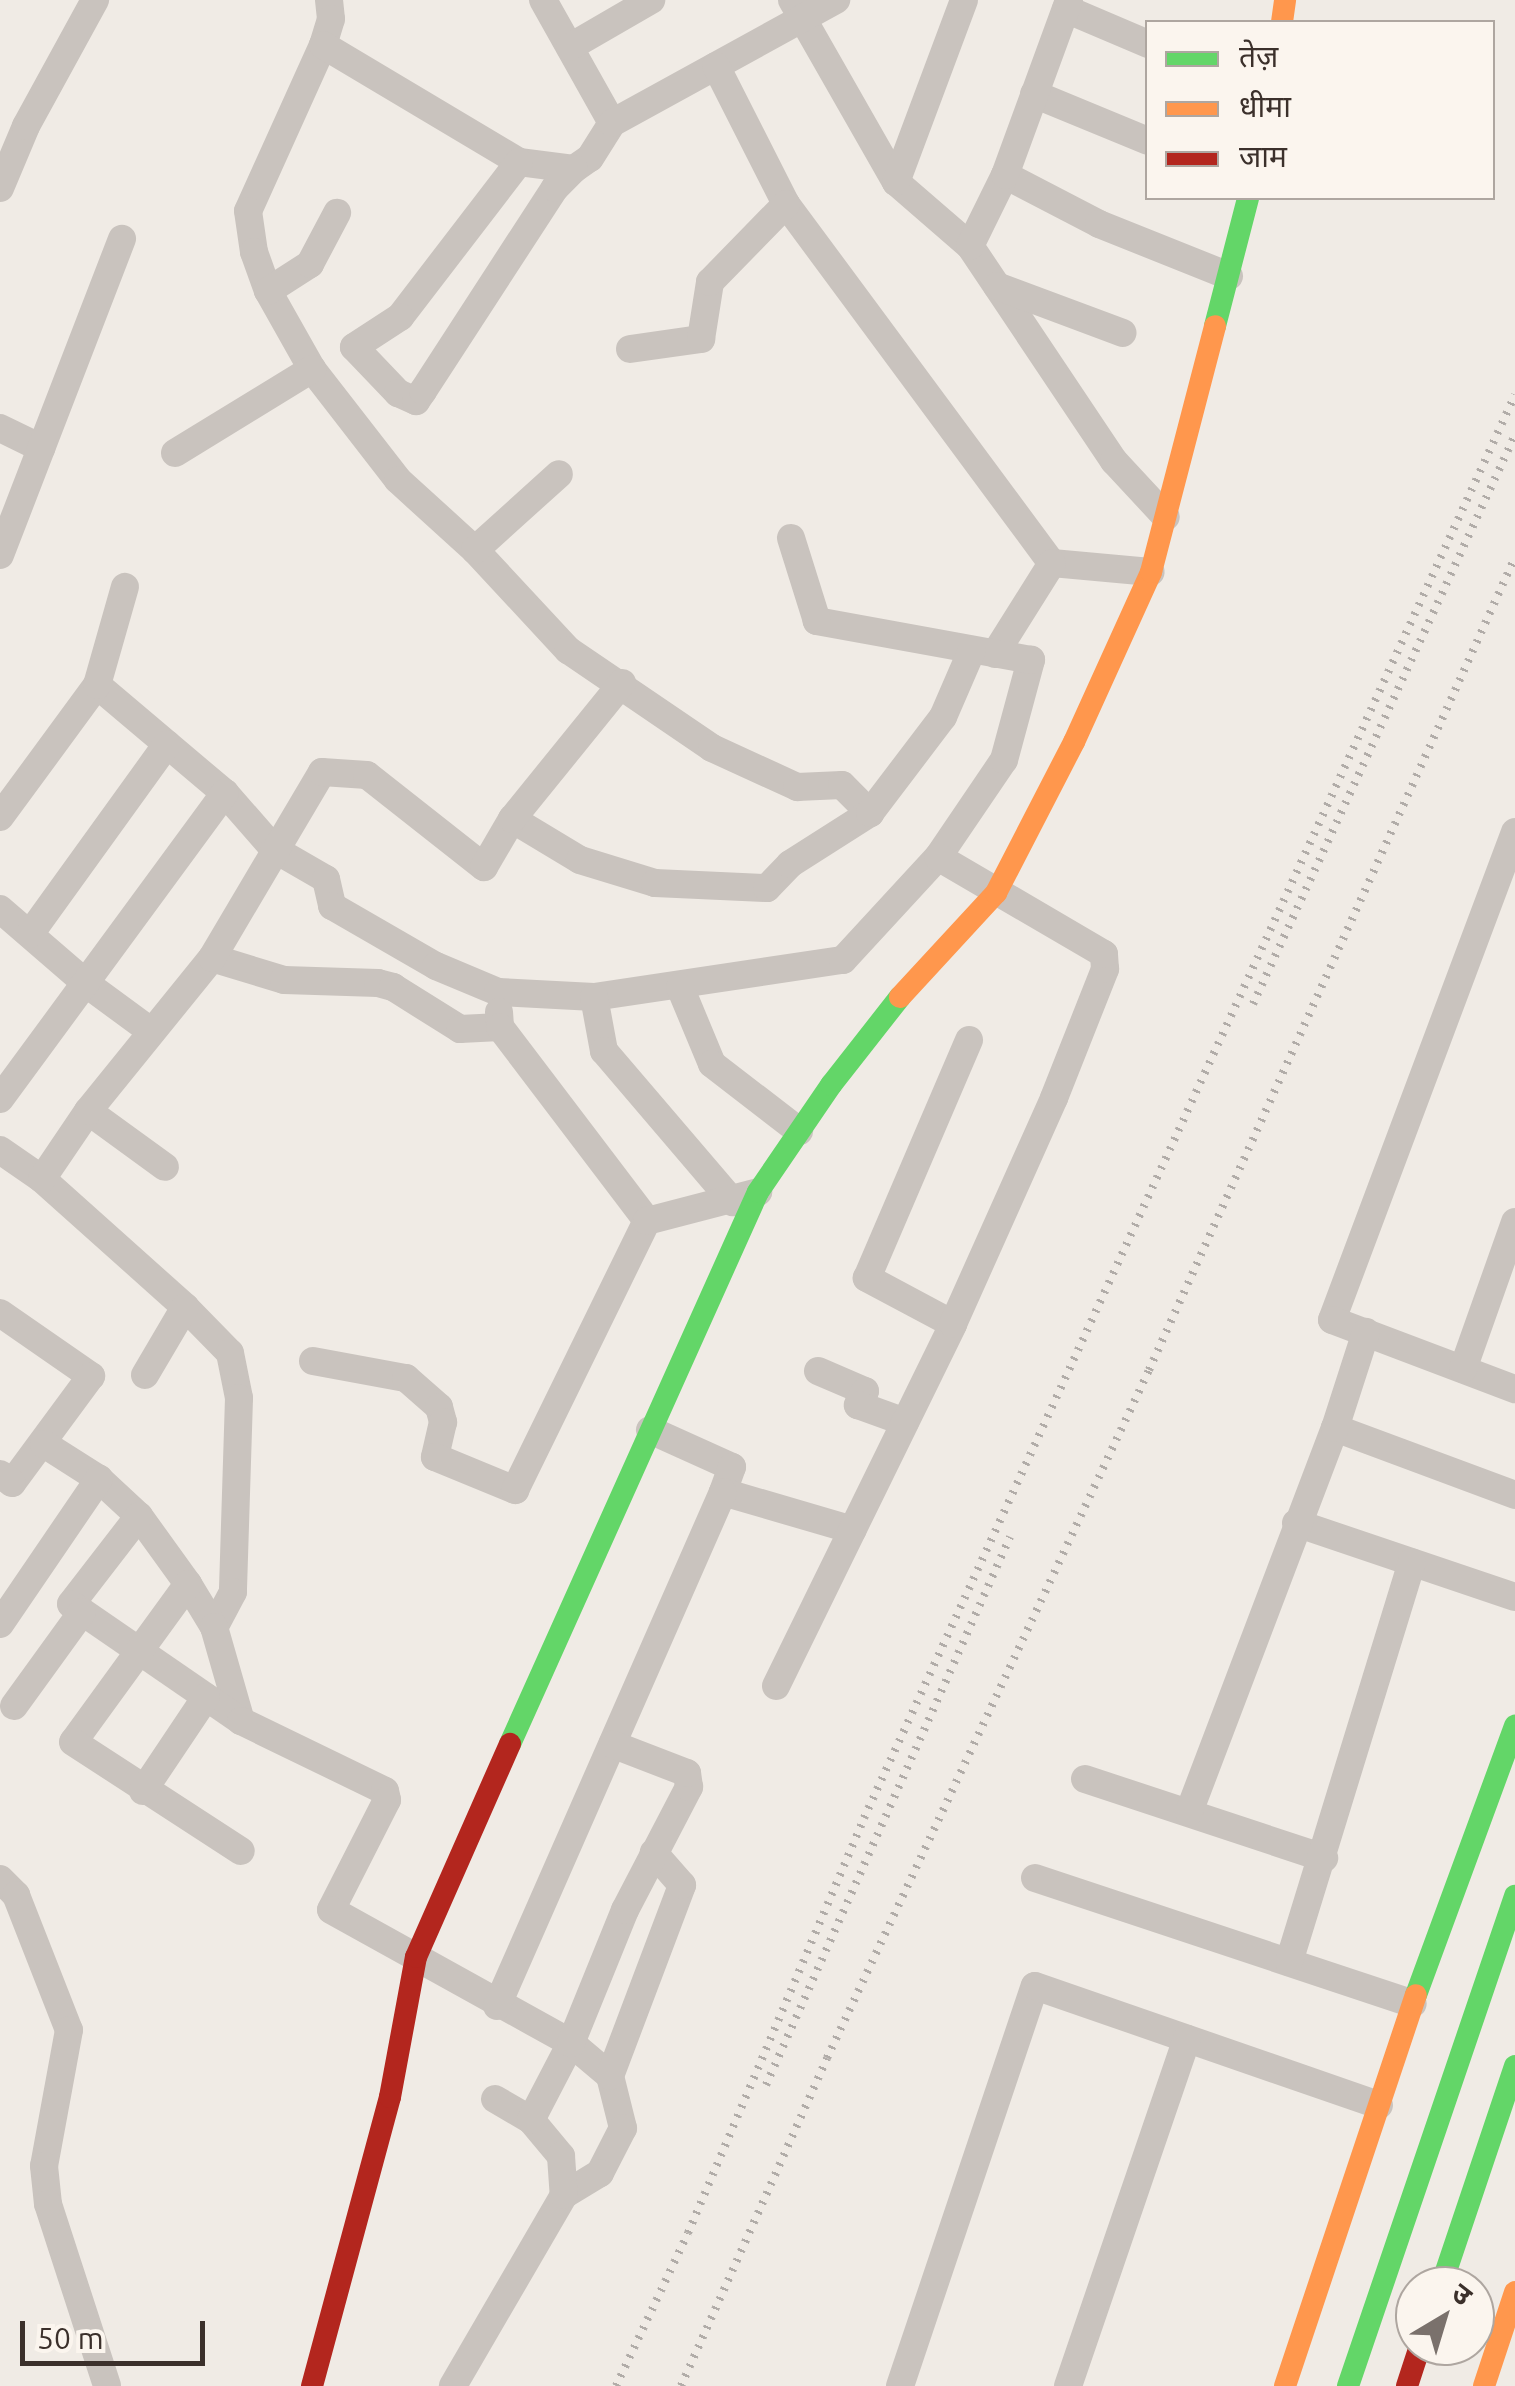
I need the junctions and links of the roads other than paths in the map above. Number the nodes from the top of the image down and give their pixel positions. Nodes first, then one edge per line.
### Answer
1 (95, 0) edge
2 (329, 0) edge
3 (543, 0) edge
4 (651, 0) edge
5 (836, 0) edge
6 (964, 0) edge
7 (1068, 5) edge
8 (798, 9) edge
9 (1145, 43) edge
10 (322, 45) junction
11 (570, 47) junction
12 (716, 66) junction
13 (1034, 94) junction
14 (612, 123) junction
15 (1145, 140) edge
16 (519, 162) junction
17 (574, 168) junction
18 (1005, 175) junction
19 (896, 182) junction
20 (0, 188) edge
21 (1248, 200) edge
22 (786, 204) junction
23 (337, 213) dead end
24 (122, 239) dead end
25 (970, 246) junction
26 (1230, 276) junction
27 (997, 286) junction
28 (268, 291) junction
29 (1123, 333) dead end
30 (354, 346) junction
31 (630, 349) dead end
32 (314, 372) junction
33 (0, 428) edge
34 (41, 448) junction
35 (175, 453) dead end
36 (558, 474) dead end
37 (1166, 517) junction
38 (791, 538) dead end
39 (475, 550) junction
40 (0, 554) edge
41 (1052, 562) junction
42 (1152, 572) junction
43 (125, 587) dead end
44 (983, 652) junction
45 (622, 683) junction
46 (97, 685) junction
47 (167, 744) junction
48 (226, 793) junction
49 (870, 813) junction
50 (0, 817) edge
51 (512, 818) junction
52 (1515, 832) edge
53 (274, 849) junction
54 (938, 857) junction
55 (1510, 861) edge
56 (996, 893) junction
57 (0, 909) edge
58 (30, 934) junction
59 (212, 958) junction
60 (88, 986) junction
61 (680, 987) junction
62 (498, 992) junction
63 (594, 997) junction
64 (500, 1026) junction
65 (152, 1032) junction
66 (970, 1040) dead end
67 (0, 1099) edge
68 (88, 1111) junction
69 (799, 1131) junction
70 (0, 1150) edge
71 (164, 1167) dead end
72 (42, 1179) junction
73 (745, 1197) junction
74 (646, 1221) junction
75 (1515, 1222) edge
76 (185, 1306) junction
77 (0, 1314) edge
78 (953, 1324) junction
79 (1366, 1332) junction
80 (313, 1361) dead end
81 (1463, 1369) junction
82 (818, 1371) dead end
83 (144, 1375) dead end
84 (1515, 1389) edge
85 (905, 1422) junction
86 (1335, 1428) junction
87 (650, 1430) junction
88 (44, 1444) junction
89 (0, 1474) edge
90 (98, 1479) junction
91 (723, 1492) junction
92 (1515, 1495) edge
93 (139, 1516) junction
94 (1296, 1523) junction
95 (852, 1530) junction
96 (1412, 1563) junction
97 (188, 1584) junction
98 (1515, 1597) edge
99 (82, 1612) junction
100 (0, 1624) edge
101 (214, 1627) junction
102 (137, 1650) junction
103 (776, 1686) dead end
104 (206, 1698) junction
105 (14, 1706) dead end
106 (240, 1721) junction
107 (1515, 1726) edge
108 (612, 1744) junction
109 (1086, 1778) dead end
110 (143, 1791) junction
111 (1189, 1812) junction
112 (240, 1851) dead end
113 (654, 1853) junction
114 (1324, 1858) junction
115 (1035, 1878) dead end
116 (0, 1879) edge
117 (1515, 1896) edge
118 (416, 1958) junction
119 (1290, 1962) junction
120 (1413, 2004) junction
121 (497, 2006) junction
122 (1187, 2039) junction
123 (571, 2043) junction
124 (1515, 2066) edge
125 (610, 2076) junction
126 (495, 2099) dead end
127 (1379, 2104) junction
128 (531, 2120) junction
129 (564, 2196) junction
130 (1447, 2266) edge
131 (1515, 2292) edge
132 (107, 2386) edge
133 (312, 2386) edge
134 (453, 2386) edge
135 (900, 2386) edge
136 (1068, 2386) edge
137 (1284, 2386) edge
138 (1348, 2386) edge
139 (1484, 2386) edge

1 - 20 street
2 - 10 street
3 - 11 street
4 - 11 street
5 - 8 street
6 - 19 street
7 - 9 street
7 - 13 street
8 - 12 street
8 - 19 street
10 - 16 street
10 - 28 street
11 - 14 street
12 - 14 street
12 - 22 street
13 - 15 street
13 - 18 street
14 - 17 street
16 - 17 street
16 - 30 street
17 - 30 street
18 - 25 street
18 - 26 street
19 - 25 street
21 - 26 street
22 - 31 street
22 - 41 street
23 - 28 street
24 - 34 street
25 - 27 street
26 - 37 street
27 - 29 street
27 - 37 street
28 - 32 street
30 - 32 street
32 - 35 street
32 - 39 street
33 - 34 street
34 - 40 street
36 - 39 street
37 - 42 street
38 - 44 street
39 - 45 street
41 - 42 street
41 - 44 street
42 - 56 street
43 - 46 street
44 - 49 street
44 - 54 street
45 - 49 street
45 - 51 street
46 - 47 street
46 - 50 street
47 - 48 street
47 - 58 street
48 - 53 street
48 - 60 street
49 - 51 street
51 - 53 street
52 - 55 street
53 - 59 street
53 - 62 street
54 - 56 street
54 - 61 street
55 - 79 street
56 - 69 street
56 - 78 street
57 - 58 street
58 - 60 street
59 - 64 street
59 - 65 street
60 - 65 street
60 - 67 street
61 - 63 street
61 - 69 street
62 - 63 street
62 - 64 street
63 - 73 street
64 - 74 street
65 - 68 street
66 - 78 street
68 - 71 street
68 - 72 street
69 - 73 street
70 - 72 street
72 - 76 street
73 - 74 street
73 - 87 street
74 - 80 street
75 - 81 street
76 - 83 street
76 - 101 street
77 - 88 street
78 - 85 street
79 - 81 street
79 - 86 street
81 - 84 street
82 - 85 street
85 - 95 street
86 - 92 street
86 - 94 street
87 - 91 street
87 - 118 street
88 - 89 street
88 - 90 street
90 - 93 street
90 - 100 street
91 - 95 street
91 - 108 street
93 - 97 street
93 - 99 street
94 - 96 street
94 - 111 street
95 - 103 street
96 - 98 street
96 - 114 street
97 - 101 street
97 - 102 street
99 - 102 street
99 - 105 street
101 - 106 street
102 - 104 street
102 - 110 street
104 - 106 street
104 - 110 street
106 - 118 street
107 - 120 street
108 - 113 street
108 - 121 street
109 - 111 street
110 - 112 street
111 - 114 street
113 - 123 street
113 - 125 street
114 - 119 street
115 - 119 street
116 - 132 street
117 - 138 street
118 - 121 street
118 - 133 street
119 - 120 street
120 - 127 street
121 - 123 street
122 - 127 street
122 - 135 street
122 - 136 street
123 - 125 street
123 - 128 street
124 - 130 street
125 - 129 street
126 - 128 street
127 - 137 street
128 - 129 street
129 - 134 street
131 - 139 street

